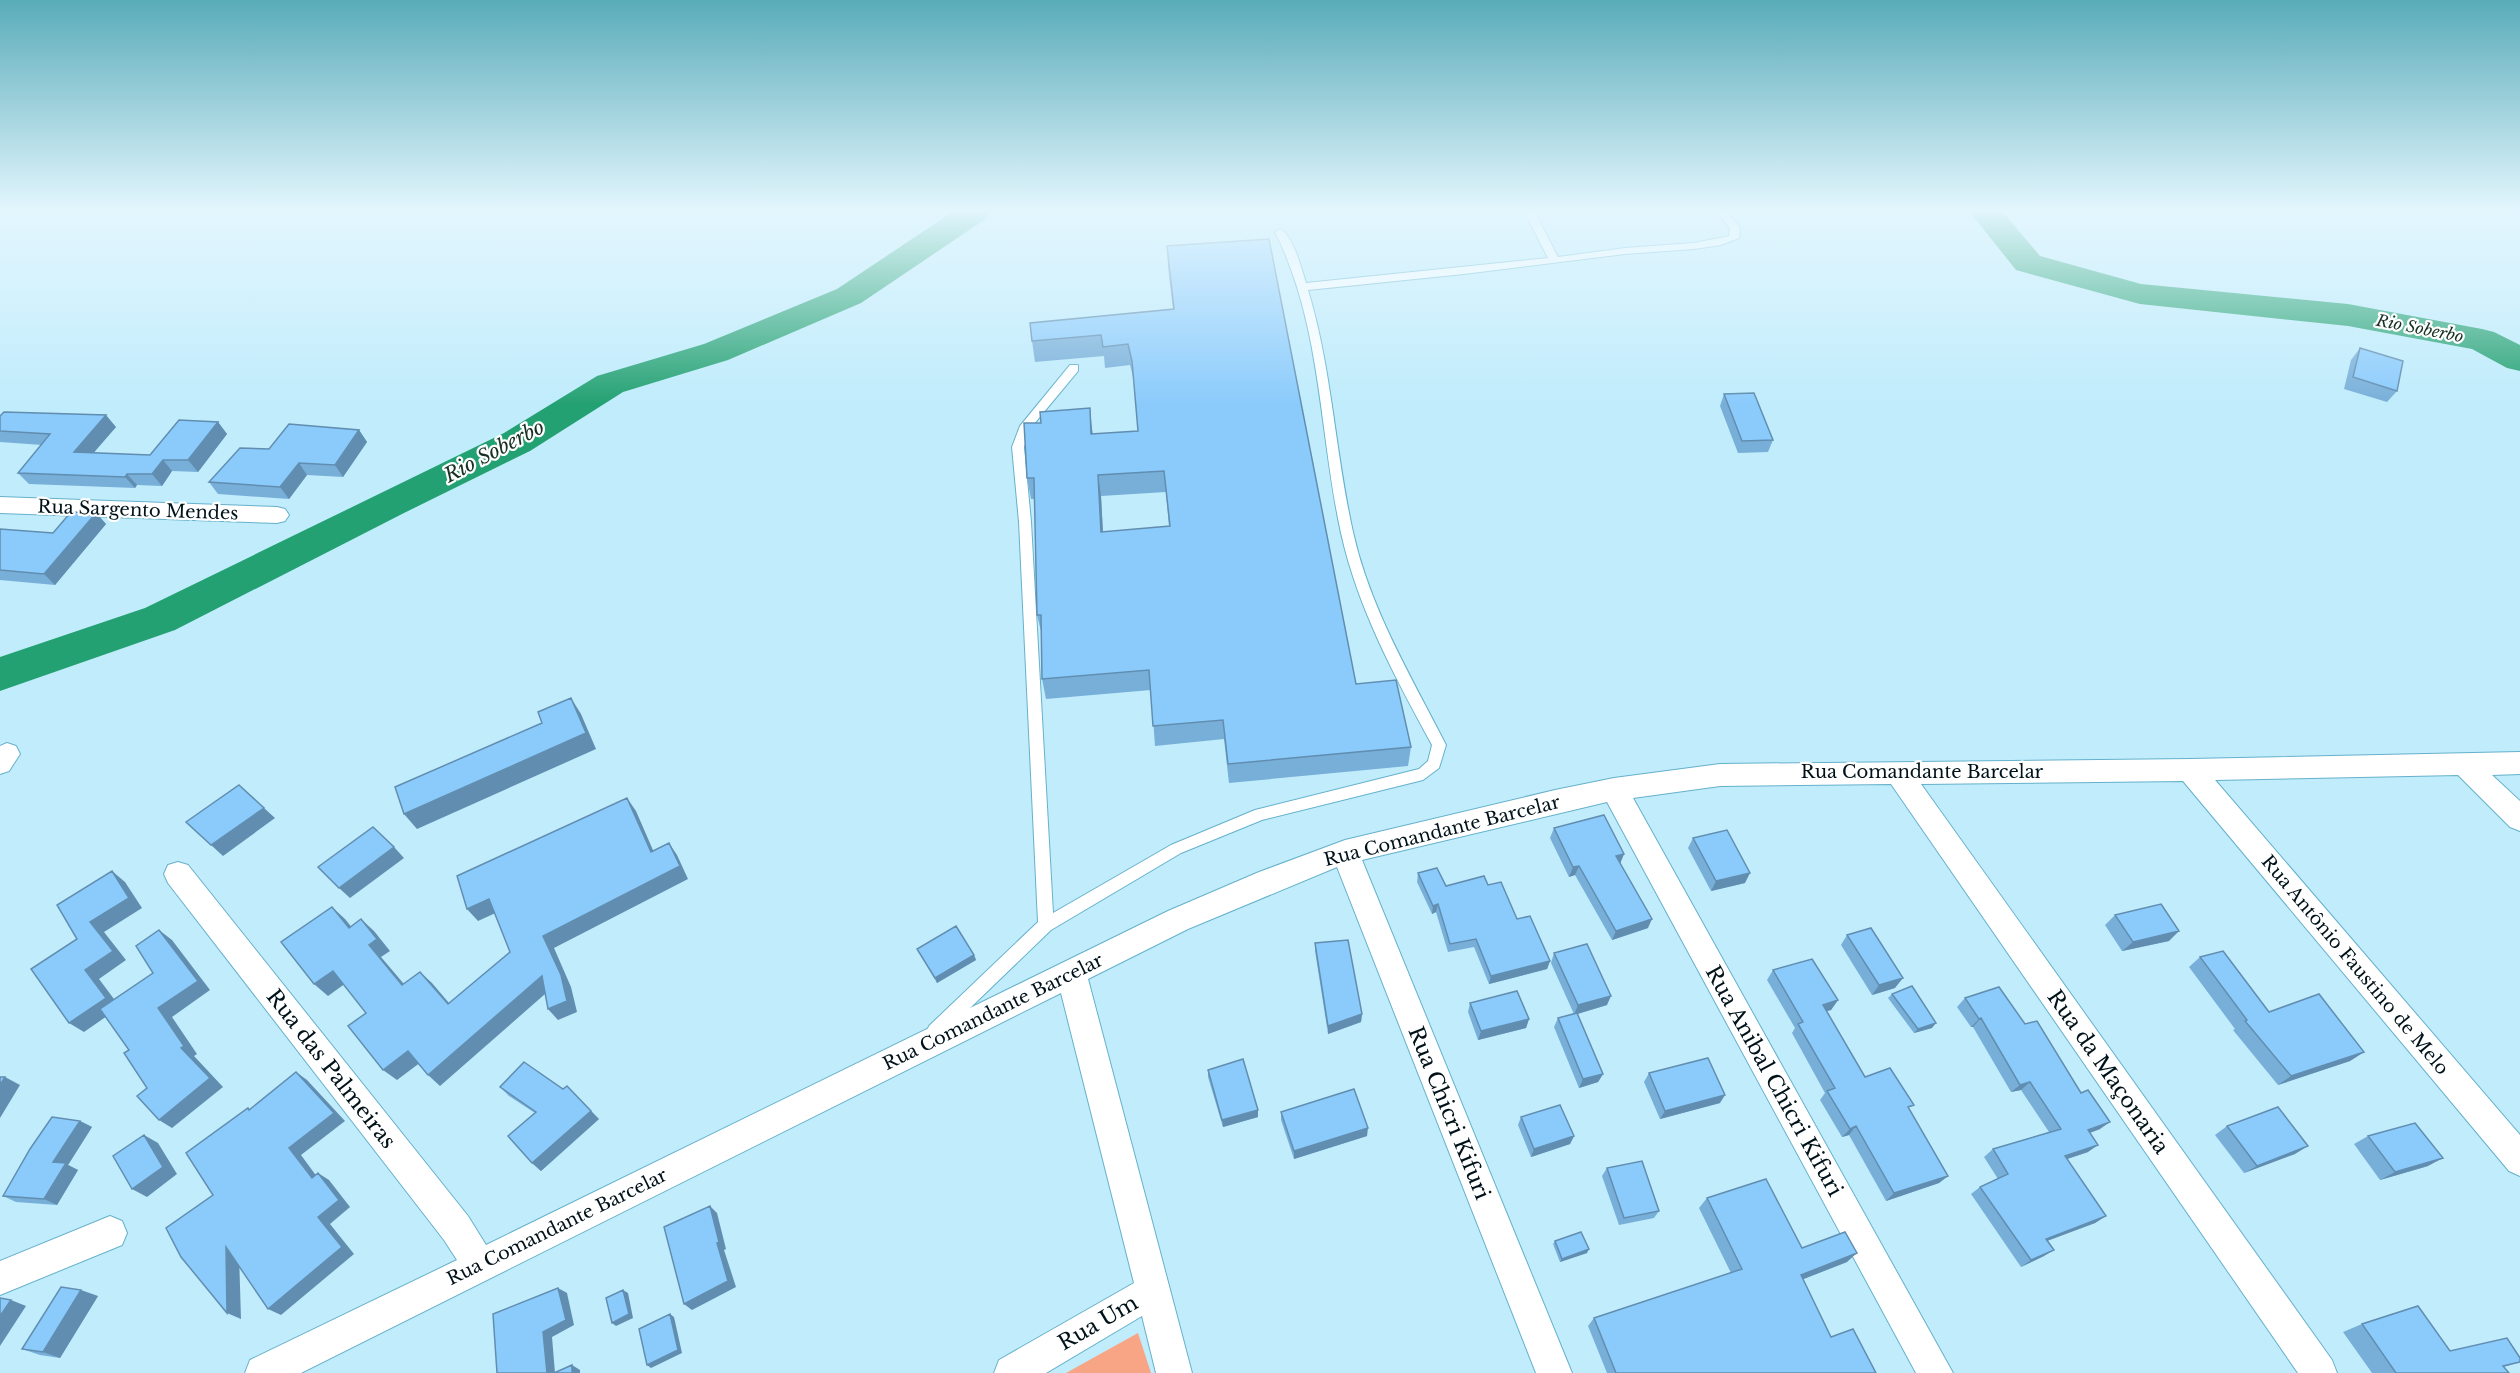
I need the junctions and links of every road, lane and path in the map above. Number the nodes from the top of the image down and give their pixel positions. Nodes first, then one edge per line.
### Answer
1 (1299, 275) edge
2 (1438, 275) edge
3 (1302, 287) junction
4 (1074, 368) dead end
5 (0, 505) edge
6 (277, 515) dead end
7 (2520, 763) edge
8 (2466, 766) junction
9 (2190, 770) junction
10 (1897, 772) junction
11 (1614, 789) junction
12 (2520, 819) edge
13 (1345, 852) junction
14 (178, 874) dead end
15 (1046, 925) junction
16 (1071, 973) junction
17 (911, 1052) junction
18 (2520, 1160) edge
19 (110, 1233) dead end
20 (480, 1266) junction
21 (0, 1278) edge
22 (1152, 1292) junction
23 (263, 1373) edge
24 (1012, 1373) edge
25 (1174, 1373) edge
26 (1554, 1373) edge
27 (1935, 1373) edge
28 (2319, 1373) edge

1 - 3 lane
2 - 3 lane
3 - 15 lane
4 - 15 lane
5 - 6 street, Rua Sargento Mendes
7 - 8 street, Rua Comandante Barcelar
8 - 9 street, Rua Comandante Barcelar
8 - 12 street
9 - 10 street, Rua Comandante Barcelar
9 - 18 street, Rua Antônio Faustino de Melo
10 - 11 street, Rua Comandante Barcelar
10 - 28 street, Rua da Maçonaria
11 - 13 street, Rua Comandante Barcelar
11 - 27 street, Rua Anibal Chicri Kifuri
13 - 16 street, Rua Comandante Barcelar
13 - 26 street, Rua Chicri Kifuri
14 - 20 street, Rua das Palmeiras
15 - 17 lane
16 - 17 street, Rua Comandante Barcelar
16 - 22 street
17 - 20 street, Rua Comandante Barcelar
19 - 21 street
20 - 23 street, Rua Comandante Barcelar
22 - 24 street, Rua Um
22 - 25 street

